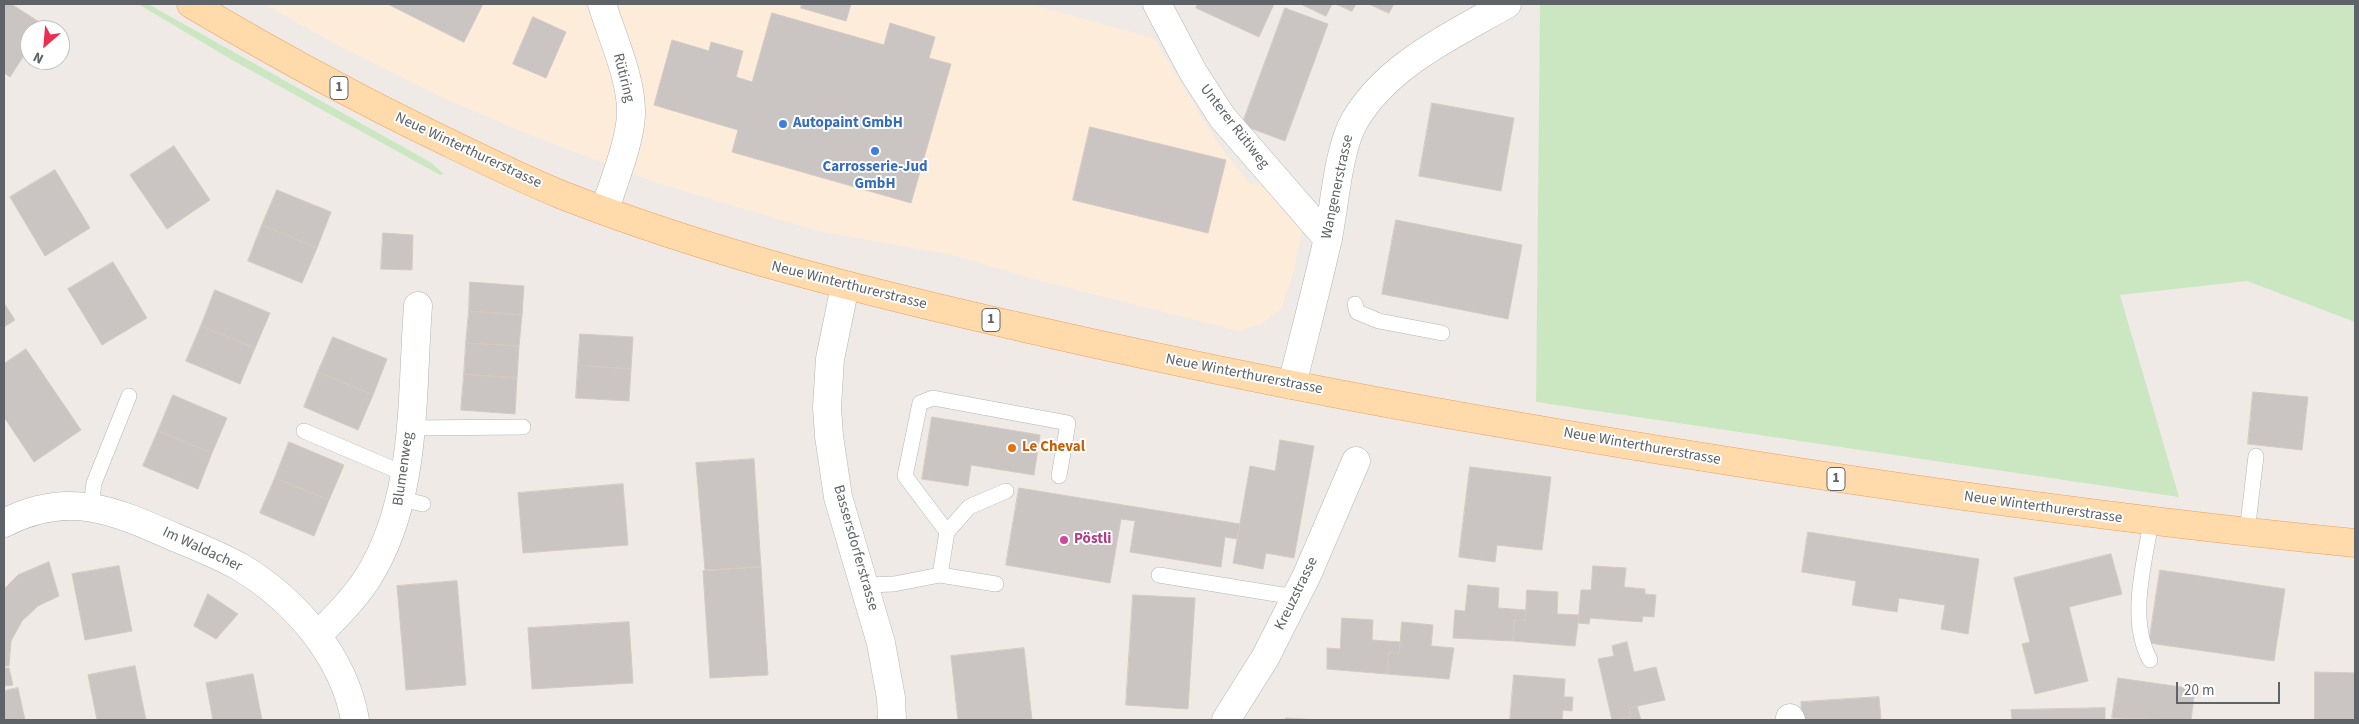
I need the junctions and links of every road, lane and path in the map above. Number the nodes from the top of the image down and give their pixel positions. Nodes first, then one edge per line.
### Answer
1 (190, 4) edge
2 (602, 4) edge
3 (1157, 4) edge
4 (1507, 4) edge
5 (605, 210) junction
6 (1328, 239) junction
7 (845, 286) junction
8 (1355, 304) dead end
9 (418, 306) dead end
10 (1442, 333) dead end
11 (1292, 385) junction
12 (129, 396) dead end
13 (523, 426) dead end
14 (410, 428) junction
15 (304, 431) dead end
16 (2256, 456) dead end
17 (1356, 461) dead end
18 (1059, 476) dead end
19 (1006, 491) dead end
20 (410, 492) junction
21 (91, 506) junction
22 (7, 513) edge
23 (2151, 522) junction
24 (947, 532) junction
25 (2247, 532) junction
26 (2355, 543) edge
27 (940, 575) junction
28 (1159, 575) dead end
29 (996, 584) dead end
30 (866, 585) junction
31 (1295, 598) junction
32 (317, 636) junction
33 (2150, 660) dead end
34 (355, 720) edge
35 (892, 720) edge
36 (1226, 720) edge

1 - 5 main road, Neue Winterthurerstrasse / 1
2 - 5 street, Rütiring
3 - 6 street, Unterer Rütiweg
4 - 6 street, Wangenerstrasse
5 - 7 main road, Neue Winterthurerstrasse / 1
6 - 11 street, Wangenerstrasse
7 - 11 main road, Neue Winterthurerstrasse / 1
7 - 30 street, Bassersdorferstrasse
8 - 10 lane
9 - 14 street, Blumenweg
11 - 23 main road, Neue Winterthurerstrasse / 1
12 - 21 lane
13 - 14 lane
14 - 20 street, Blumenweg
15 - 20 lane
16 - 25 lane
17 - 31 street, Kreuzstrasse
18 - 24 lane
19 - 24 lane
20 - 32 street, Blumenweg
21 - 22 street, Im Waldacher
21 - 32 street, Im Waldacher
23 - 25 main road, Neue Winterthurerstrasse / 1
23 - 33 lane
24 - 27 lane
25 - 26 main road, Neue Winterthurerstrasse / 1
27 - 29 lane
27 - 30 lane
28 - 31 lane
30 - 35 street, Bassersdorferstrasse
31 - 36 street, Kreuzstrasse
32 - 34 street, Im Waldacher

